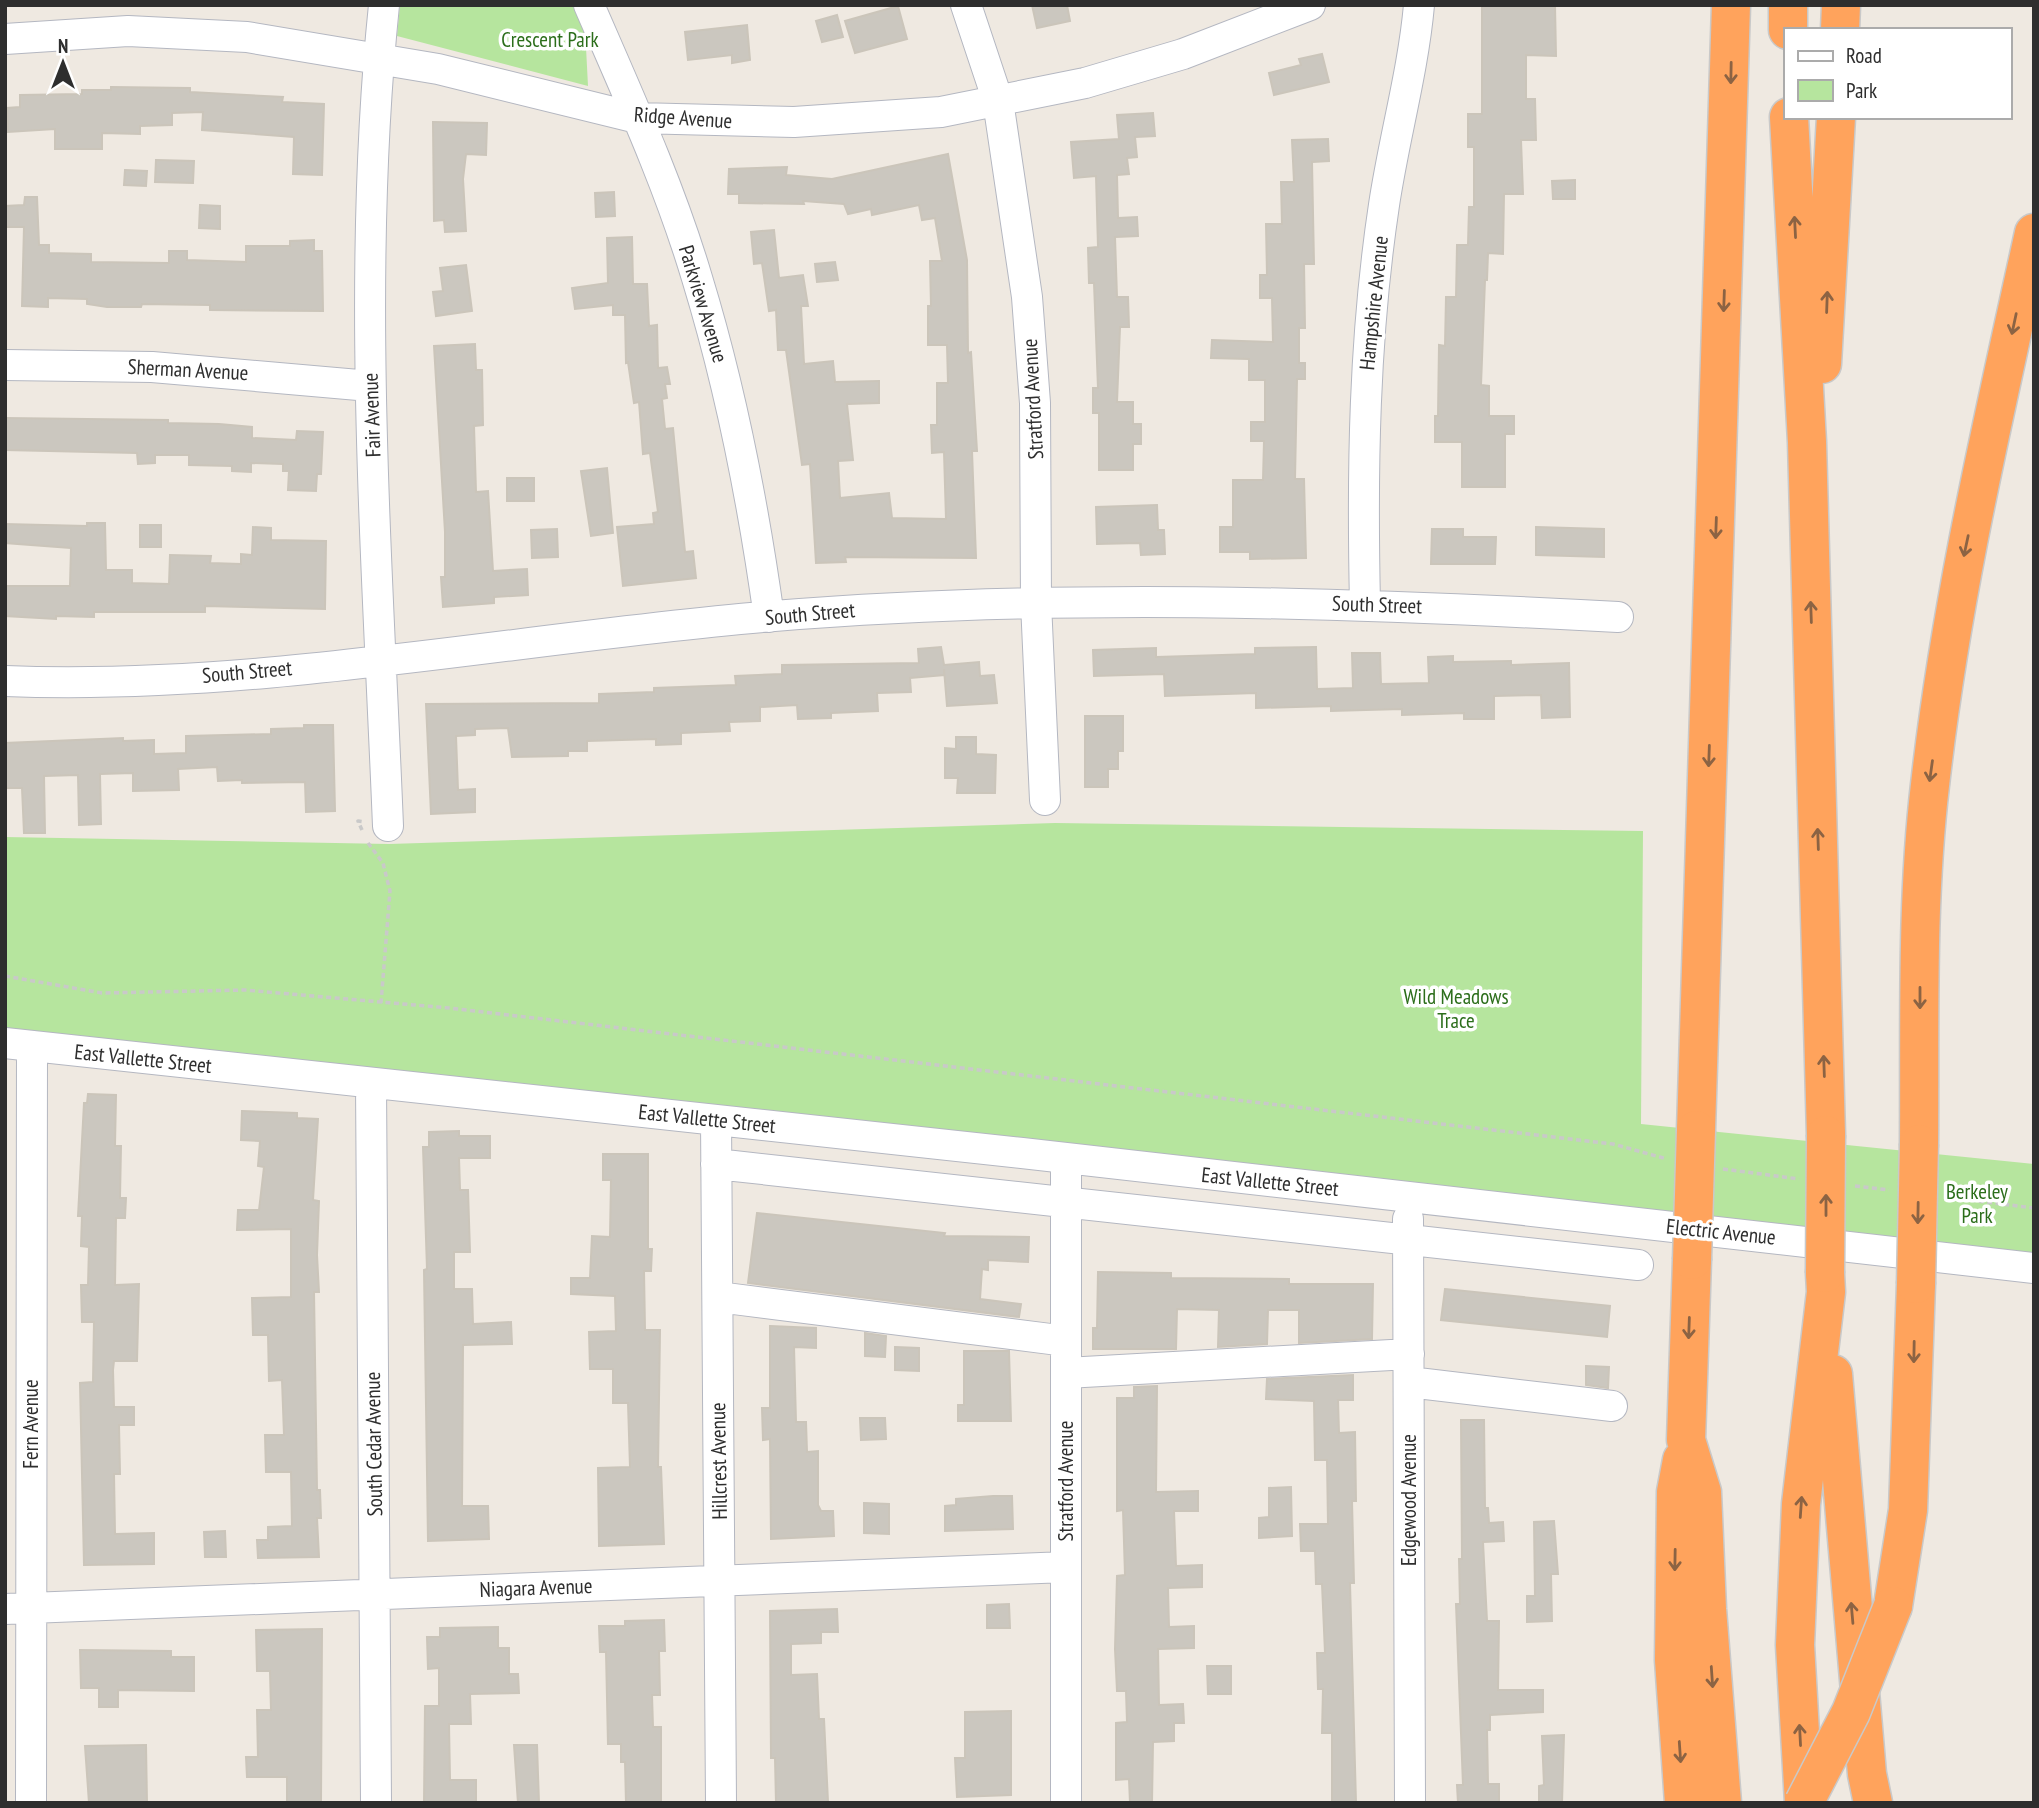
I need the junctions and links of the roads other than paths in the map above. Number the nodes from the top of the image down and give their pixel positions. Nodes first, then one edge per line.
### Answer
1 (384, 5) edge
2 (589, 5) edge
3 (966, 5) edge
4 (1310, 5) edge
5 (1419, 5) edge
6 (1731, 5) edge
7 (1788, 5) edge
8 (1841, 5) edge
9 (1788, 28) edge
10 (1840, 28) edge
11 (5, 38) edge
12 (378, 59) junction
13 (998, 101) junction
14 (637, 118) junction
15 (1789, 119) edge
16 (1836, 119) edge
17 (2034, 233) edge
18 (5, 365) edge
19 (370, 386) junction
20 (1807, 442) junction
21 (1037, 603) junction
22 (1365, 604) junction
23 (769, 617) junction
24 (1618, 617) dead end
25 (382, 660) junction
26 (5, 681) edge
27 (1045, 800) dead end
28 (388, 826) road end
29 (18, 1045) edge
30 (371, 1084) junction
31 (716, 1119) junction
32 (1066, 1159) junction
33 (716, 1164) junction
34 (1408, 1198) junction
35 (1066, 1202) junction
36 (1408, 1239) junction
37 (1638, 1265) dead end
38 (2034, 1268) edge
39 (1826, 1282) junction
40 (718, 1297) junction
41 (1066, 1340) junction
42 (1409, 1368) junction
43 (1066, 1373) junction
44 (1612, 1406) dead end
45 (1686, 1440) junction
46 (1066, 1567) junction
47 (721, 1580) junction
48 (376, 1594) junction
49 (18, 1609) edge
50 (31, 1803) edge
51 (376, 1803) edge
52 (721, 1803) edge
53 (1066, 1803) edge
54 (1410, 1803) edge
55 (1684, 1803) edge
56 (1722, 1803) edge
57 (1804, 1803) edge
58 (1873, 1803) edge

1 - 12 street, Fair Avenue
2 - 14 street, Parkview Avenue
3 - 13 street, Stratford Avenue
4 - 13 street, Ridge Avenue
5 - 22 street, Hampshire Avenue
6 -> 45 highway, bridge
7 - 9 highway
8 - 10 highway
11 - 12 street, Ridge Avenue
12 - 14 street, Ridge Avenue
12 - 19 street, Fair Avenue
13 - 14 street, Ridge Avenue
13 - 21 street, Stratford Avenue
14 - 23 street, Parkview Avenue
20 -> 15 highway
20 -> 16 highway
17 -> 57 highway, bridge
18 - 19 street, Sherman Avenue
19 - 25 street, Fair Avenue
39 -> 20 highway, bridge
21 - 22 street, South Street
21 - 23 street, South Street
21 - 27 street, Stratford Avenue
22 - 24 street, South Street
23 - 25 street, South Street
25 - 26 street, South Street
25 - 28 street, Fair Avenue
29 - 30 street, East Vallette Street
29 - 49 street, Fern Avenue
30 - 31 street, East Vallette Street
30 - 48 street, South Cedar Avenue
31 - 32 street, East Vallette Street
31 - 33 street, Hillcrest Avenue
32 - 34 street, East Vallette Street
32 - 35 street, Stratford Avenue
33 - 35 street, East Vallette Street
33 - 40 street, Hillcrest Avenue
34 - 36 street, Edgewood Avenue
34 - 38 street, Electric Avenue
35 - 36 street, East Vallette Street
35 - 41 street, Stratford Avenue
36 - 37 street, East Vallette Street
36 - 42 street, Edgewood Avenue
57 -> 39 highway
58 -> 39 highway
40 - 41 street
40 - 47 street, Hillcrest Avenue
41 - 43 street, Stratford Avenue
42 - 43 street
42 - 44 street
42 - 54 street, Edgewood Avenue
43 - 46 street, Stratford Avenue
45 -> 55 highway
45 -> 56 highway
46 - 47 street, Niagara Avenue
46 - 53 street, Stratford Avenue
47 - 48 street, Niagara Avenue
47 - 52 street, Hillcrest Avenue
48 - 49 street, Niagara Avenue
48 - 51 street, South Cedar Avenue
49 - 50 street, Fern Avenue

